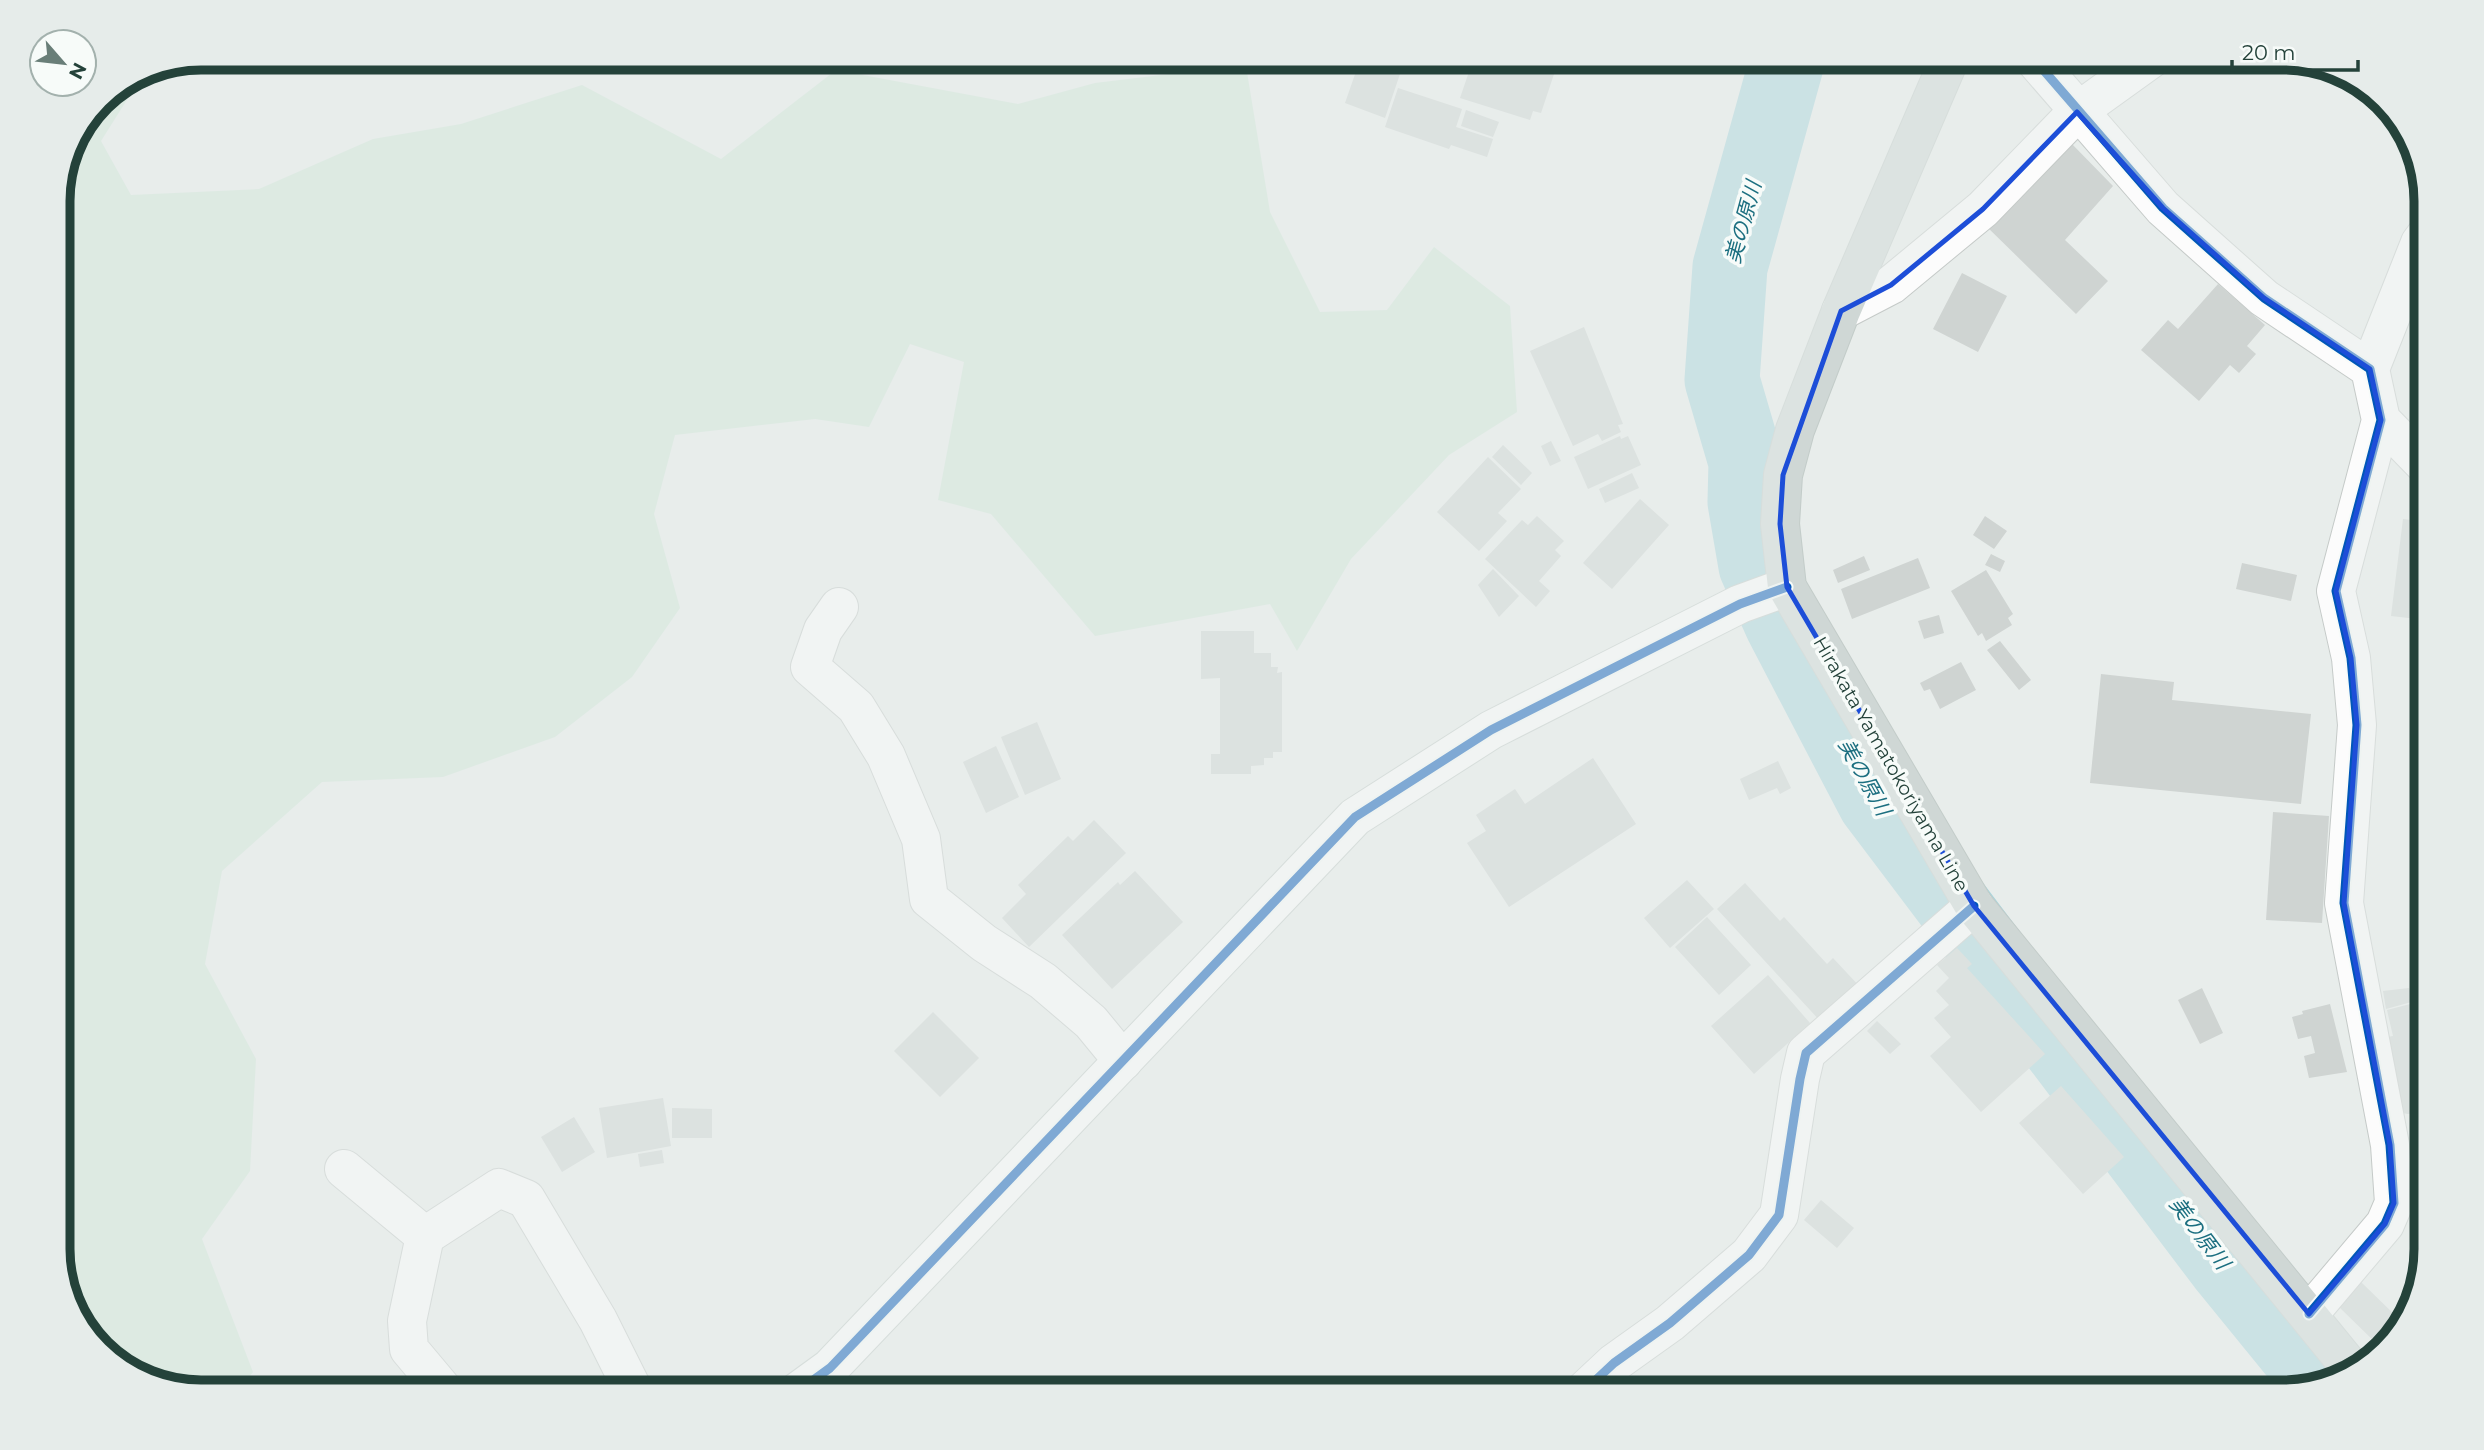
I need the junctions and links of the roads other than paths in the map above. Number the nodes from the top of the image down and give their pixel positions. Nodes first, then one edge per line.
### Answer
1 (1945, 70) edge
2 (2043, 70) edge
3 (2135, 70) edge
4 (2077, 112) junction
5 (2414, 258) edge
6 (1841, 311) junction
7 (2370, 369) junction
8 (2381, 420) junction
9 (2414, 454) edge
10 (1787, 587) junction
11 (839, 607) dead end
12 (1974, 906) junction
13 (1123, 1062) junction
14 (344, 1169) dead end
15 (425, 1236) junction
16 (2309, 1314) junction
17 (2347, 1363) edge
18 (435, 1380) edge
19 (628, 1380) edge
20 (813, 1380) edge
21 (1596, 1380) edge

1 - 6 main road, Hirakata Yamatokoriyama Line
2 - 4 street
3 - 4 street
4 - 6 street
4 - 7 street
5 - 7 street
6 - 10 main road, Hirakata Yamatokoriyama Line
7 - 8 street
8 - 9 street
8 - 16 street
10 - 12 main road, Hirakata Yamatokoriyama Line
10 - 13 street
11 - 13 street
12 - 16 main road, Hirakata Yamatokoriyama Line
12 - 21 street
13 - 20 street
14 - 15 street
15 - 18 street
15 - 19 street
16 - 17 main road, Hirakata Yamatokoriyama Line

